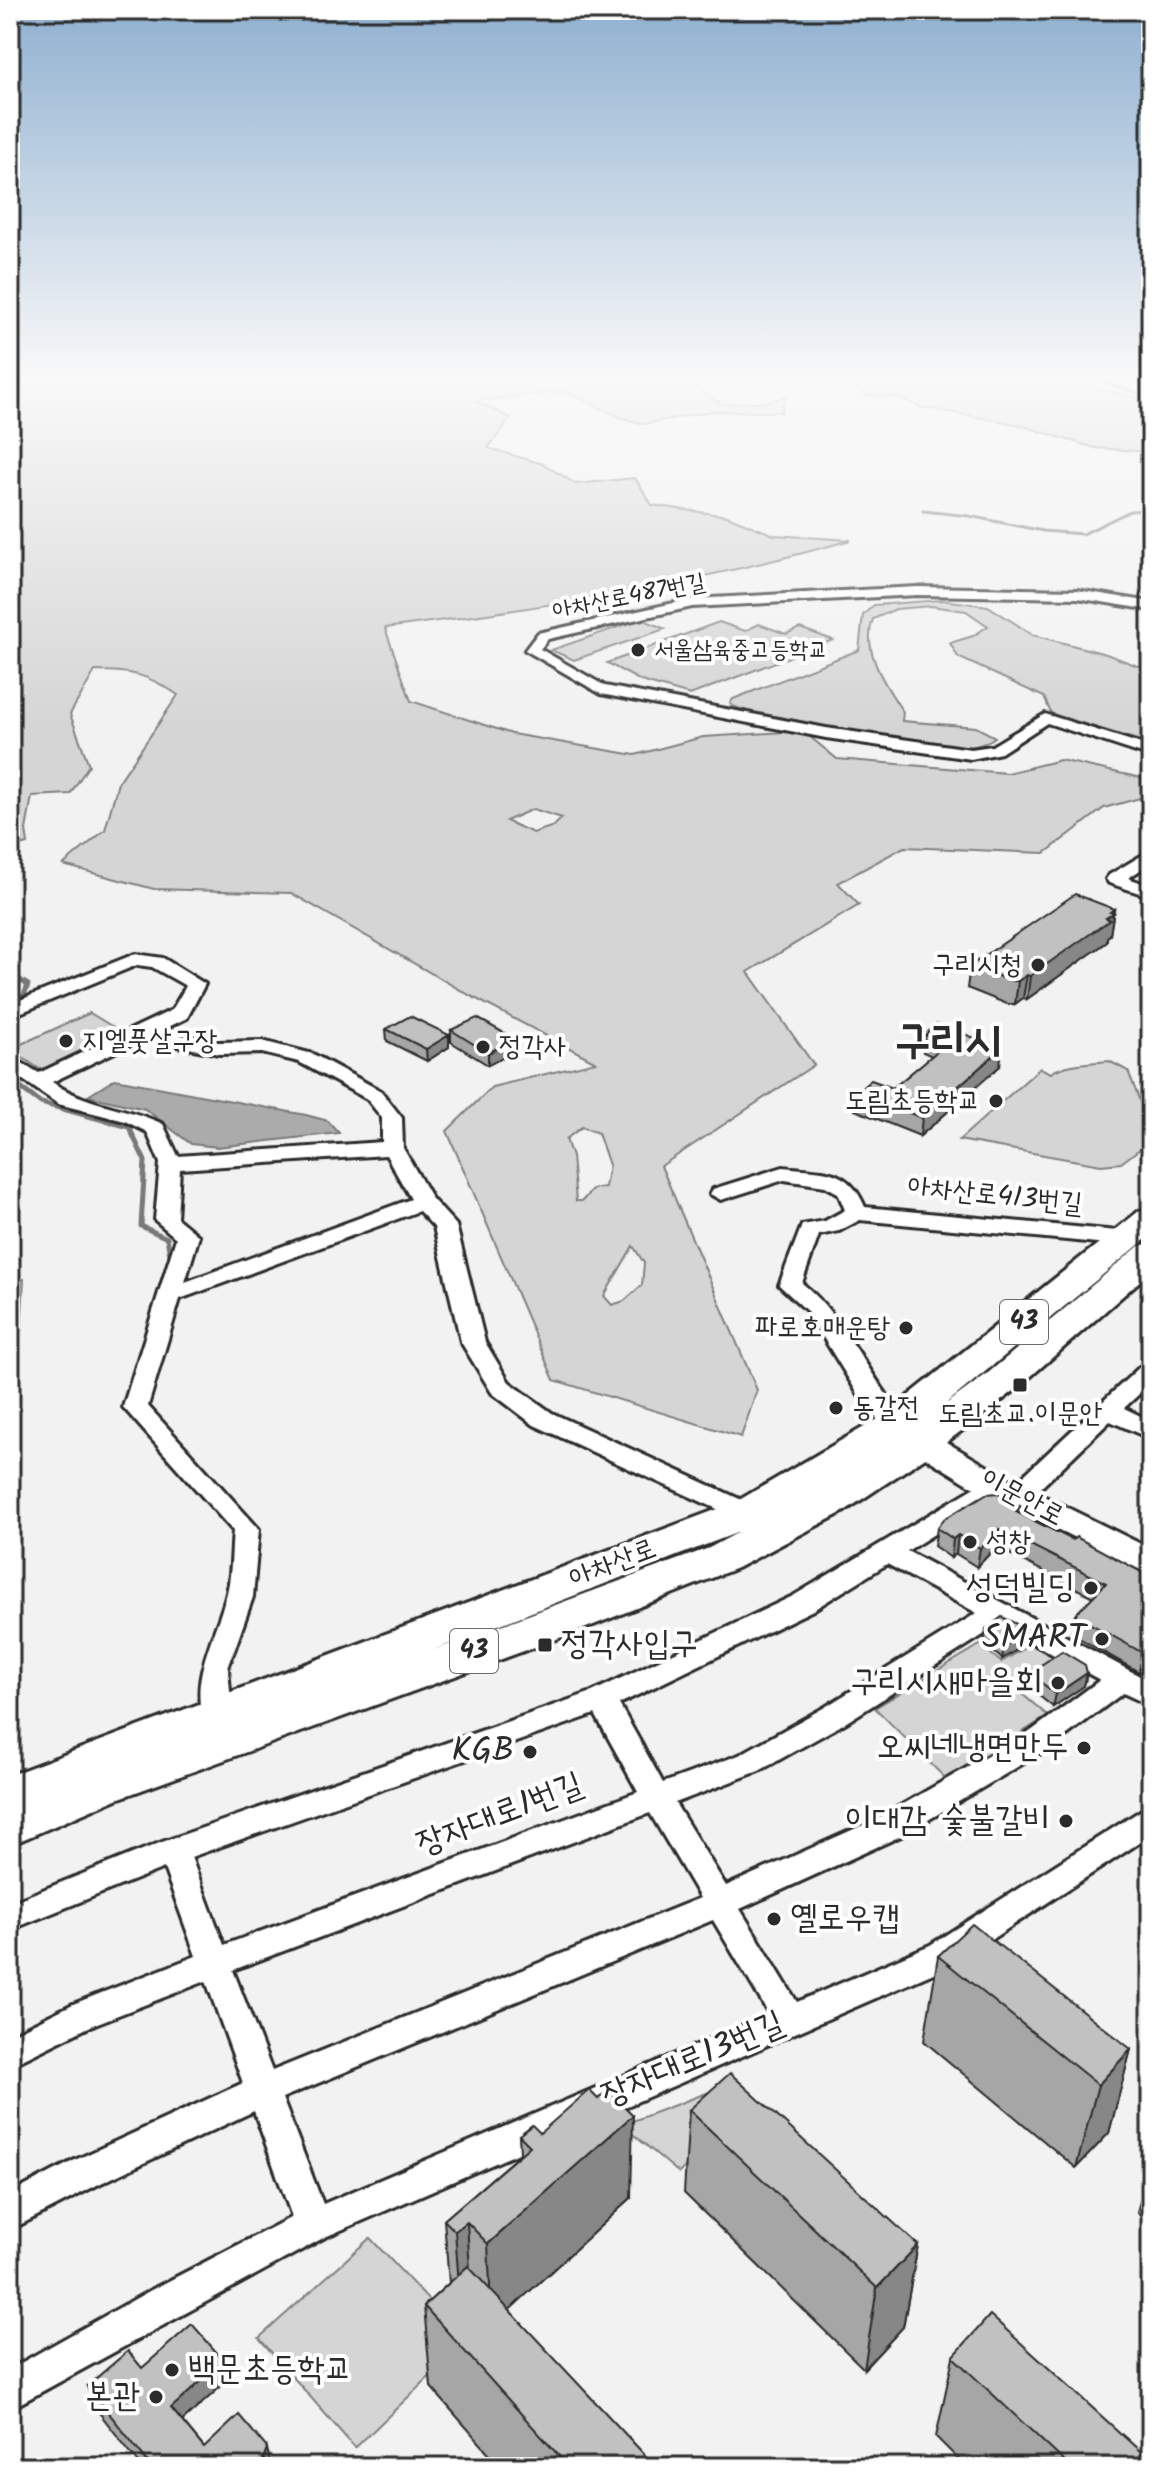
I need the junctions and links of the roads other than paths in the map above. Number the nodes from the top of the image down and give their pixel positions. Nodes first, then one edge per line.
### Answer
1 (1151, 606) edge
2 (1151, 752) edge
3 (1151, 855) edge
4 (1151, 892) edge
5 (10, 1011) edge
6 (140, 1033) junction
7 (10, 1062) edge
8 (38, 1081) junction
9 (393, 1148) junction
10 (170, 1163) junction
11 (721, 1194) dead end
12 (423, 1202) junction
13 (857, 1213) junction
14 (1143, 1237) edge
15 (170, 1295) junction
16 (1151, 1369) edge
17 (1109, 1411) junction
18 (1151, 1431) edge
19 (909, 1433) junction
20 (1005, 1491) junction
21 (748, 1513) junction
22 (889, 1553) junction
23 (1151, 1563) edge
24 (998, 1613) junction
25 (1121, 1680) junction
26 (1151, 1695) edge
27 (602, 1700) junction
28 (222, 1727) junction
29 (10, 1794) edge
30 (656, 1797) junction
31 (1151, 1820) edge
32 (10, 1826) edge
33 (173, 1851) junction
34 (721, 1903) junction
35 (10, 1917) edge
36 (217, 1962) junction
37 (789, 2018) junction
38 (10, 2051) edge
39 (262, 2091) junction
40 (10, 2213) edge
41 (313, 2225) junction
42 (10, 2390) edge

1 - 2 street, 아차산로487번길
3 - 4 street
5 - 6 street
6 - 8 street
6 - 9 street
7 - 8 street
8 - 10 street
9 - 10 street
9 - 12 street
10 - 15 street
11 - 13 street
12 - 15 street
12 - 21 street
13 - 14 street, 아차산로413번길
13 - 19 street, 아차산로413번길
14 - 19 main road, 아차산로 / 43
15 - 28 street
16 - 17 street
17 - 18 street
17 - 20 street
19 - 20 street, 이문안로
19 - 21 main road, 아차산로 / 43
19 - 28 main road, 아차산로 / 43
20 - 22 street
20 - 23 street, 이문안로
21 - 28 main road, 아차산로 / 43
22 - 24 street
22 - 27 street
24 - 25 street
24 - 30 street, 장자대로1번길
25 - 26 street
25 - 34 street
27 - 30 street
27 - 33 street
28 - 29 main road, 아차산로 / 43
28 - 32 main road, 아차산로 / 43
30 - 34 street
30 - 36 street, 장자대로1번길
31 - 37 street, 장자대로13번길
33 - 35 street
33 - 36 street
34 - 37 street
34 - 39 street
36 - 38 street, 장자대로1번길
36 - 39 street
37 - 41 street, 장자대로13번길
39 - 40 street
39 - 41 street
41 - 42 street, 장자대로13번길

